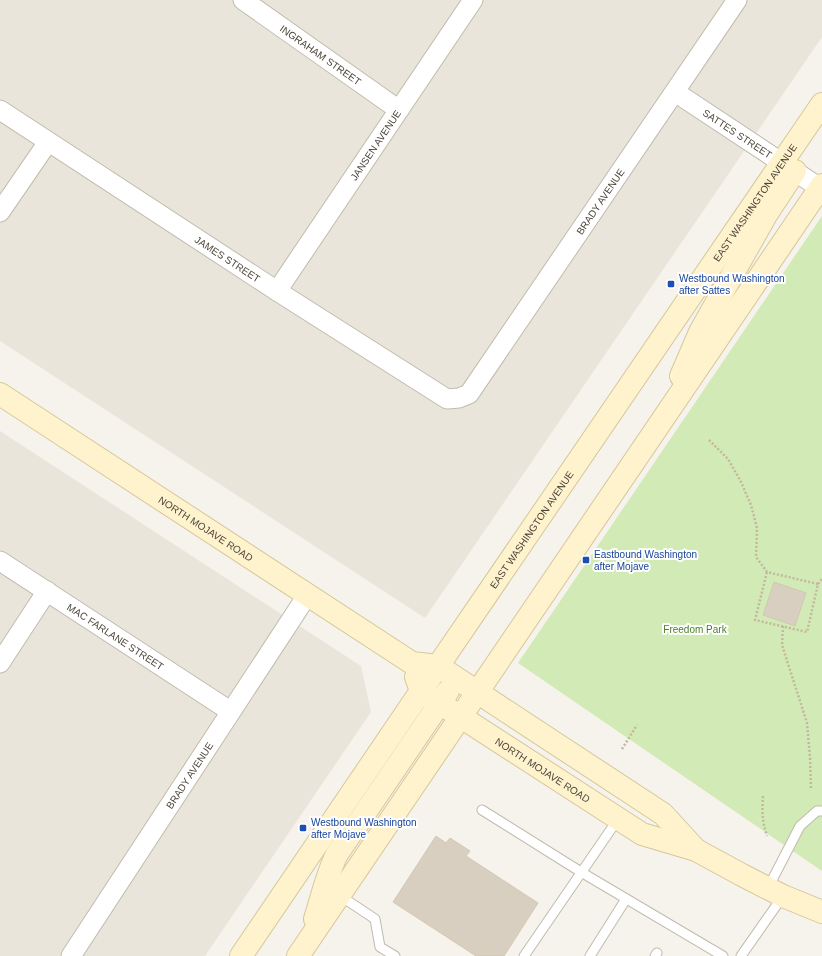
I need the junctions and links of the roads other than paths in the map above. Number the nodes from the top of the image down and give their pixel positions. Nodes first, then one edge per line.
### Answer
1 (243, 0) edge
2 (473, 0) edge
3 (737, 0) edge
4 (675, 92) junction
5 (822, 104) edge
6 (0, 110) edge
7 (399, 110) junction
8 (48, 142) junction
9 (789, 167) junction
10 (821, 187) edge
11 (0, 212) edge
12 (277, 291) junction
13 (0, 394) edge
14 (459, 398) joint
15 (661, 423) junction
16 (0, 561) edge
17 (47, 591) junction
18 (308, 594) junction
19 (0, 663) edge
20 (412, 663) junction
21 (438, 666) junction
22 (456, 679) junction
23 (421, 691) junction
24 (477, 692) junction
25 (440, 703) junction
26 (230, 711) junction
27 (461, 716) junction
28 (482, 810) dead end
29 (822, 812) edge
30 (618, 819) junction
31 (696, 850) junction
32 (581, 872) junction
33 (776, 892) junction
34 (339, 895) junction
35 (626, 898) junction
36 (822, 912) edge
37 (310, 938) junction
38 (71, 956) edge
39 (241, 956) edge
40 (298, 956) edge
41 (394, 956) edge
42 (524, 956) edge
43 (590, 956) edge
44 (723, 956) edge
45 (741, 956) edge

1 - 7 street, INGRAHAM STREET
2 - 7 street, JANSEN AVENUE
3 - 4 street, BRADY AVENUE
4 - 9 street, SATTES STREET
4 - 14 street, BRADY AVENUE
5 - 9 main road, EAST WASHINGTON AVENUE
6 - 8 street, JAMES STREET
7 - 12 street, JANSEN AVENUE
8 - 11 street
8 - 12 street, JAMES STREET
9 - 10 street, SATTES STREET
9 - 15 main road
9 - 21 main road, EAST WASHINGTON AVENUE
10 - 15 main road
12 - 14 street, JAMES STREET
13 - 18 main road, NORTH MOJAVE ROAD
15 - 24 main road
16 - 17 street, MAC FARLANE STREET
17 - 19 street
17 - 26 street, MAC FARLANE STREET
18 - 20 main road, NORTH MOJAVE ROAD
18 - 26 street, BRADY AVENUE
20 - 21 main road, NORTH MOJAVE ROAD
20 - 23 main road
21 - 22 main road, NORTH MOJAVE ROAD
21 - 23 main road, EAST WASHINGTON AVENUE
22 - 24 main road, NORTH MOJAVE ROAD
22 - 25 main road
23 - 25 main road, NORTH MOJAVE ROAD
23 - 39 main road, EAST WASHINGTON AVENUE
24 - 27 main road
24 - 31 main road, NORTH MOJAVE ROAD
25 - 27 main road, NORTH MOJAVE ROAD
25 - 37 main road
26 - 38 street, BRADY AVENUE
27 - 30 main road, NORTH MOJAVE ROAD
27 - 34 main road
28 - 32 lane
29 - 33 lane
30 - 31 main road, NORTH MOJAVE ROAD
30 - 32 lane
31 - 33 main road, NORTH MOJAVE ROAD
32 - 35 lane
32 - 42 lane
33 - 36 main road, NORTH MOJAVE ROAD
33 - 45 lane
34 - 37 main road
34 - 41 lane
35 - 43 lane
35 - 44 lane
37 - 40 main road

